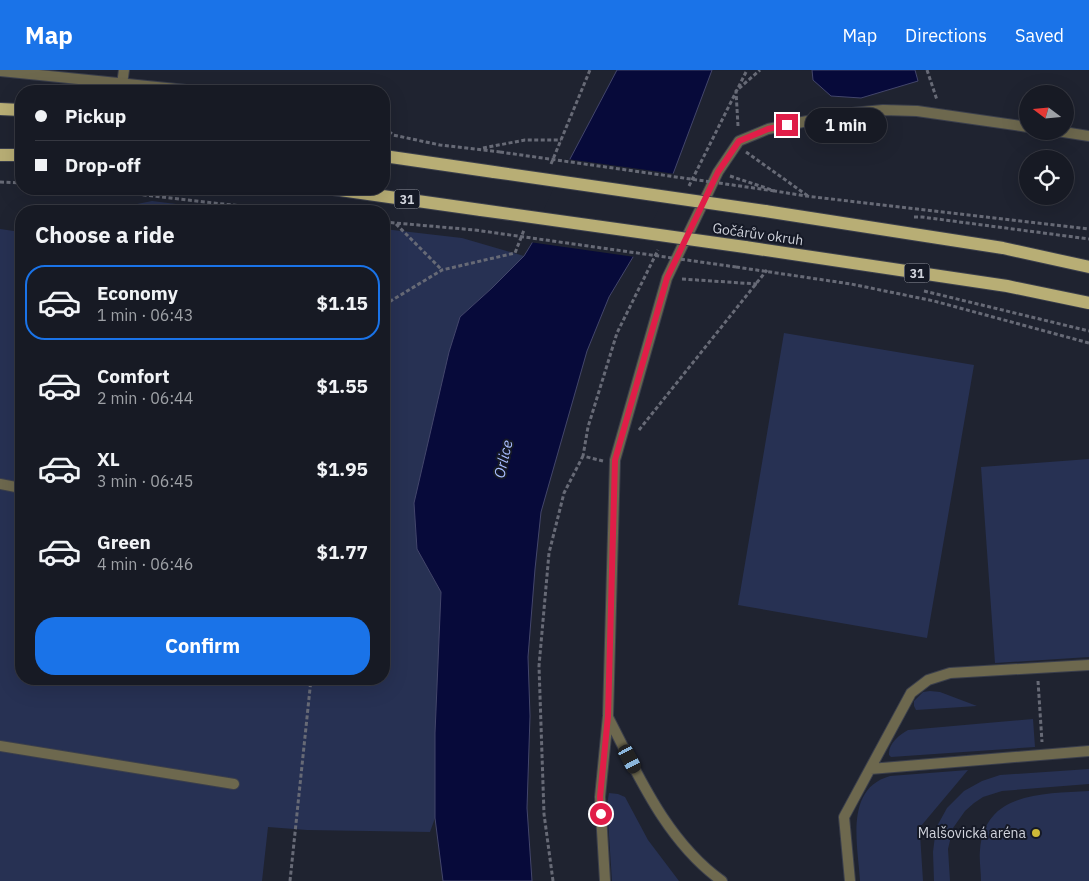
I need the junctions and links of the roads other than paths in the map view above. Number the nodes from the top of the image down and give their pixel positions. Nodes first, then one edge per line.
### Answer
1 (124, 70) edge
2 (0, 71) edge
3 (122, 84) junction
4 (133, 85) edge
5 (0, 108) edge
6 (15, 109) edge
7 (1019, 126) edge
8 (1074, 134) edge
9 (1089, 136) edge
10 (0, 155) edge
11 (15, 155) edge
12 (390, 157) edge
13 (375, 195) edge
14 (1089, 268) edge
15 (1089, 303) edge
16 (0, 484) edge
17 (15, 487) edge
18 (1089, 665) edge
19 (608, 716) junction
20 (0, 746) edge
21 (1089, 751) edge
22 (870, 769) junction
23 (234, 784) dead end
24 (605, 881) edge
25 (722, 881) edge
26 (850, 881) edge

1 - 3 street
2 - 3 street
3 - 4 street
5 - 6 main road
7 - 19 street
8 - 9 street
10 - 11 main road
12 - 14 main road, Gočárův okruh, bridge
13 - 15 main road, Gočárův okruh / 31, bridge
16 - 17 street
18 - 22 street
19 - 24 street
19 - 25 street
20 - 23 street
21 - 22 street
22 - 26 street

